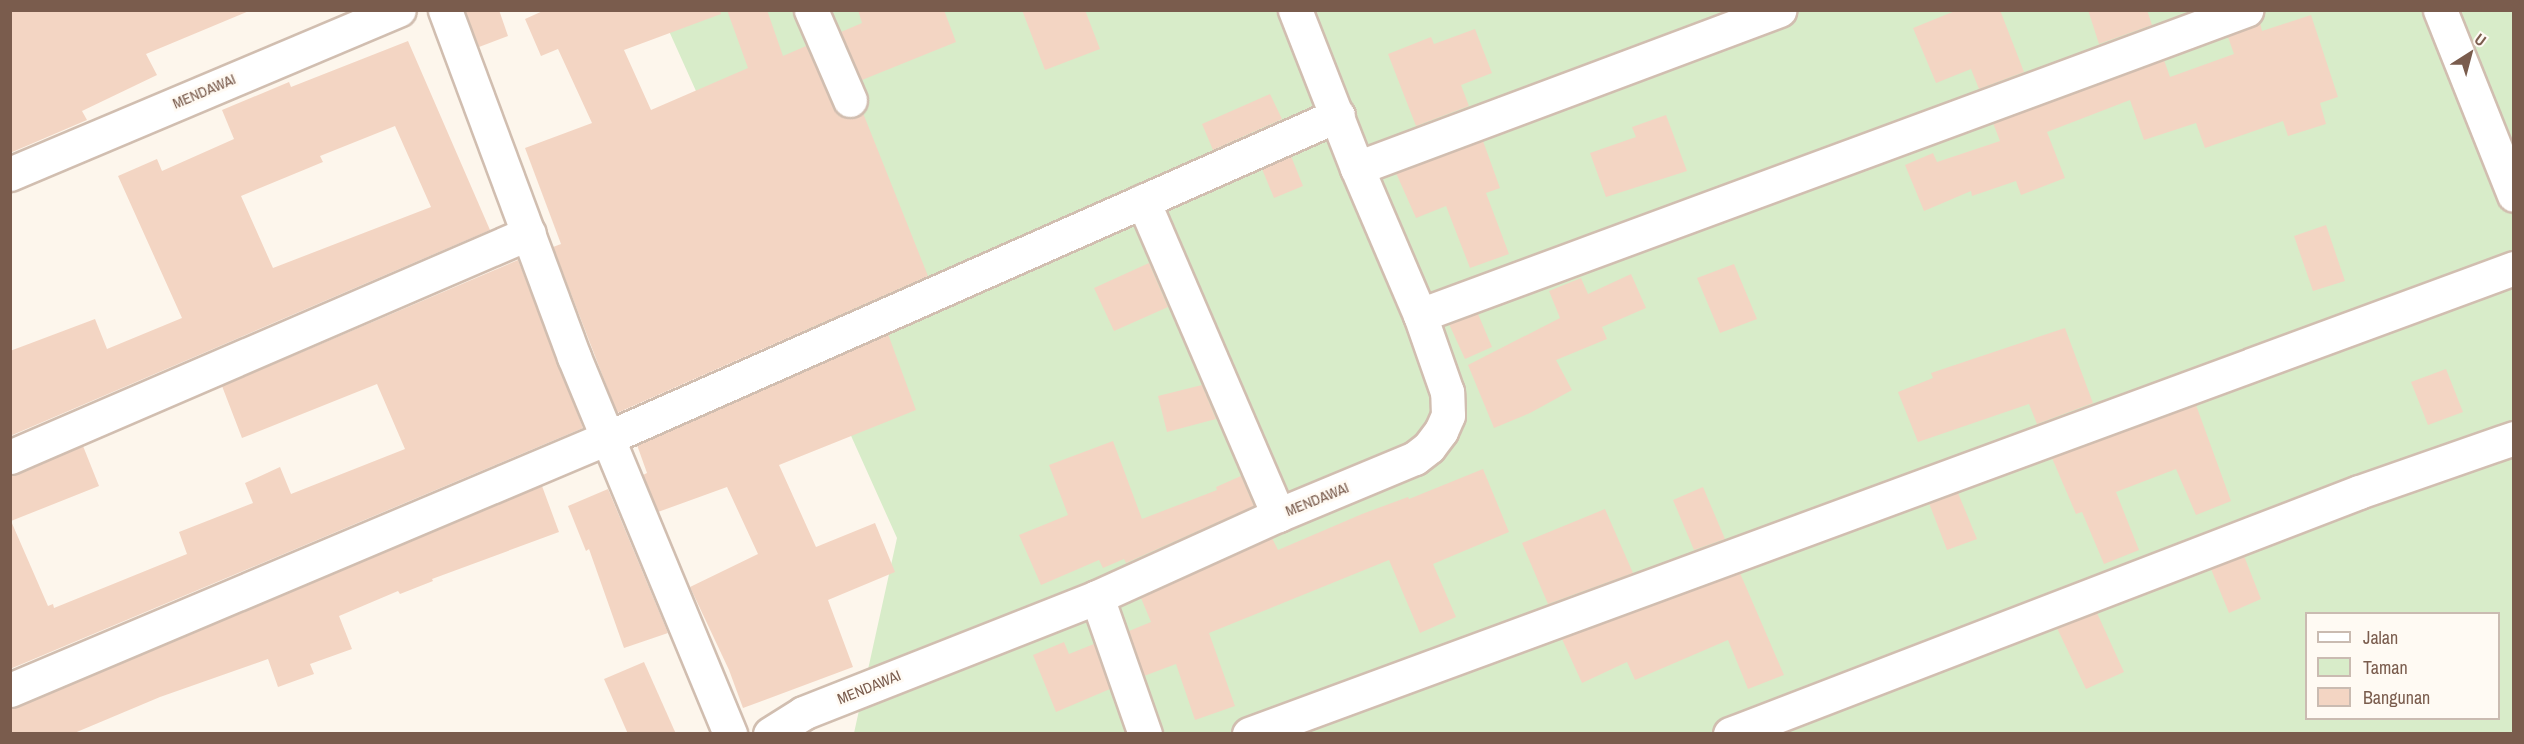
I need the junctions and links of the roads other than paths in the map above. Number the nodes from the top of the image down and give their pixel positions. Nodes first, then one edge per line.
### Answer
1 (399, 10) edge
2 (445, 10) edge
3 (811, 10) edge
4 (1294, 10) edge
5 (1779, 10) edge
6 (2246, 10) edge
7 (2440, 10) edge
8 (850, 100) dead end
9 (1338, 115) junction
10 (1357, 168) junction
11 (10, 174) edge
12 (2514, 195) edge
13 (1143, 201) junction
14 (529, 232) junction
15 (2514, 268) edge
16 (1420, 315) junction
17 (607, 438) junction
18 (2514, 438) edge
19 (10, 457) edge
20 (1278, 515) junction
21 (1097, 597) junction
22 (10, 690) edge
23 (730, 734) edge
24 (770, 734) edge
25 (1145, 734) edge
26 (1249, 734) edge
27 (1730, 734) edge

1 - 11 street, MENDAWAI
2 - 14 street
3 - 8 street
4 - 9 street, MENDAWAI
5 - 10 street
6 - 16 street
7 - 12 street
9 - 10 street, MENDAWAI
9 - 13 street
10 - 16 street, MENDAWAI
13 - 17 street
13 - 20 street
14 - 17 street
14 - 19 street
15 - 26 street
16 - 20 street, MENDAWAI
17 - 22 street
17 - 23 street
18 - 27 street
20 - 21 street, MENDAWAI
21 - 24 street, MENDAWAI
21 - 25 street

